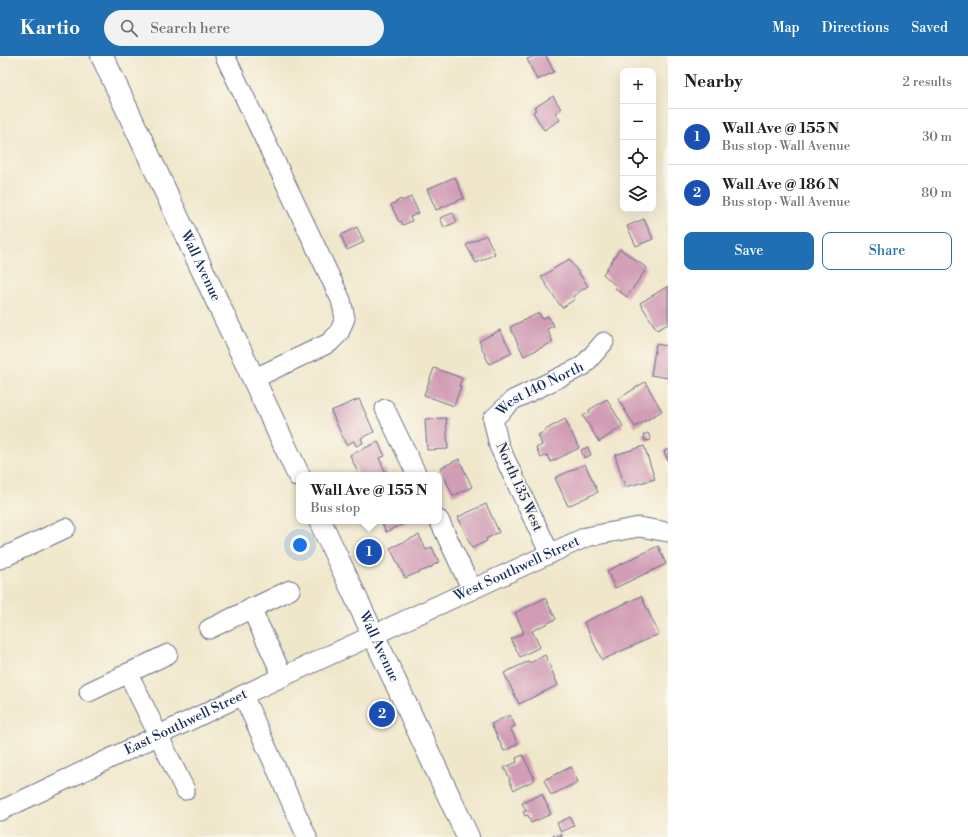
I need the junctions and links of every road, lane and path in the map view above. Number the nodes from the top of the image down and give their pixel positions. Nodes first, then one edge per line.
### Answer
1 (102, 56) edge
2 (225, 56) edge
3 (604, 342) dead end
4 (253, 379) junction
5 (385, 409) dead end
6 (493, 419) joint
7 (297, 472) edge
8 (416, 472) edge
9 (321, 524) edge
10 (441, 524) edge
11 (66, 528) dead end
12 (668, 532) edge
13 (550, 554) junction
14 (0, 559) edge
15 (290, 590) dead end
16 (472, 590) junction
17 (251, 608) junction
18 (209, 629) dead end
19 (373, 636) junction
20 (168, 654) dead end
21 (128, 673) junction
22 (282, 677) junction
23 (89, 692) dead end
24 (243, 695) junction
25 (158, 735) junction
26 (185, 790) dead end
27 (0, 811) edge
28 (307, 837) edge
29 (468, 837) edge

1 - 4 main road, Wall Avenue
2 - 4 street
3 - 6 street, West 140 North
4 - 7 main road, Wall Avenue
5 - 8 street
6 - 13 street, North 135 West
9 - 19 main road, Wall Avenue
10 - 16 street
11 - 14 street
12 - 13 street, West Southwell Street
13 - 16 street, West Southwell Street
15 - 17 street
16 - 19 street, West Southwell Street
17 - 18 street
17 - 22 street
19 - 22 street, East Southwell Street
19 - 29 main road, Wall Avenue
20 - 21 street
21 - 23 street
21 - 25 street
22 - 24 street, East Southwell Street
24 - 25 street, East Southwell Street
24 - 28 street
25 - 26 street
25 - 27 street, East Southwell Street

